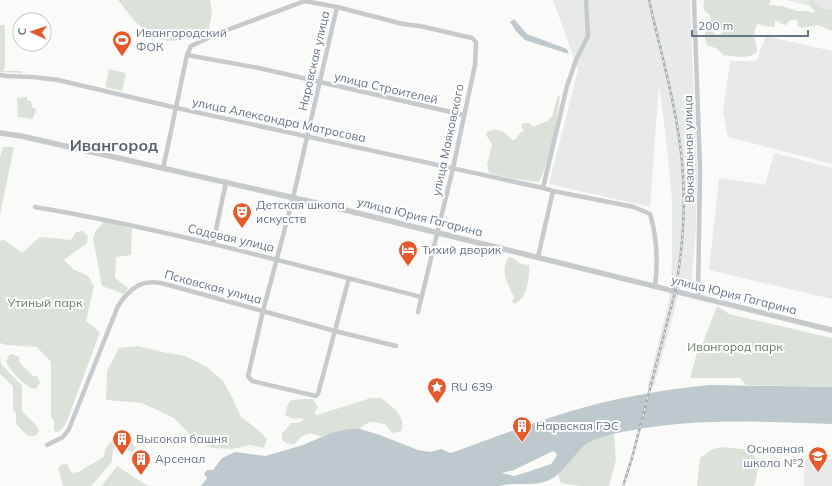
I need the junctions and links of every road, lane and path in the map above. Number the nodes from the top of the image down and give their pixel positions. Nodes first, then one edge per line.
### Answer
1 (586, 0) edge
2 (694, 0) edge
3 (337, 7) junction
4 (187, 55) junction
5 (0, 76) edge
6 (320, 83) junction
7 (177, 108) junction
8 (464, 115) junction
9 (0, 134) edge
10 (308, 135) junction
11 (453, 168) junction
12 (163, 169) junction
13 (226, 182) junction
14 (543, 188) junction
15 (553, 191) junction
16 (293, 198) junction
17 (35, 207) dead end
18 (437, 233) junction
19 (213, 244) junction
20 (538, 257) junction
21 (277, 259) junction
22 (349, 278) junction
23 (655, 287) junction
24 (421, 297) junction
25 (698, 297) junction
26 (263, 311) junction
27 (418, 312) dead end
28 (832, 330) edge
29 (335, 331) junction
30 (396, 346) dead end
31 (47, 445) dead end

1 - 14 street
2 - 25 street, Вокзальная улица
3 - 4 street
3 - 6 street, Наровская улица
3 - 8 street, улица Маяковского
4 - 6 street, улица Строителей
4 - 7 street
5 - 7 street, улица Александра Матросова
6 - 8 street, улица Строителей
6 - 10 street, Наровская улица
7 - 10 street, улица Александра Матросова
7 - 12 street
8 - 11 street, улица Маяковского
9 - 12 street, улица Юрия Гагарина
10 - 11 street, улица Александра Матросова
10 - 16 street, Наровская улица
11 - 14 street, улица Александра Матросова
11 - 18 street, улица Маяковского
12 - 13 street, улица Юрия Гагарина
13 - 16 street, улица Юрия Гагарина
13 - 19 street
14 - 15 street, улица Александра Матросова
15 - 20 street
15 - 23 street, улица Александра Матросова
16 - 18 street, улица Юрия Гагарина
16 - 21 street, Наровская улица
17 - 19 street, Садовая улица
18 - 20 street, улица Юрия Гагарина
18 - 24 street, улица Маяковского
19 - 21 street, Садовая улица
20 - 23 street, улица Юрия Гагарина
21 - 22 street, Садовая улица
21 - 26 street, Наровская улица
22 - 24 street, Садовая улица
22 - 29 street
23 - 25 street, улица Юрия Гагарина
24 - 27 street, улица Маяковского
25 - 28 street, улица Юрия Гагарина
26 - 29 street, Псковская улица
26 - 29 street, Наровская улица
26 - 31 street, Псковская улица
29 - 30 street, Псковская улица

